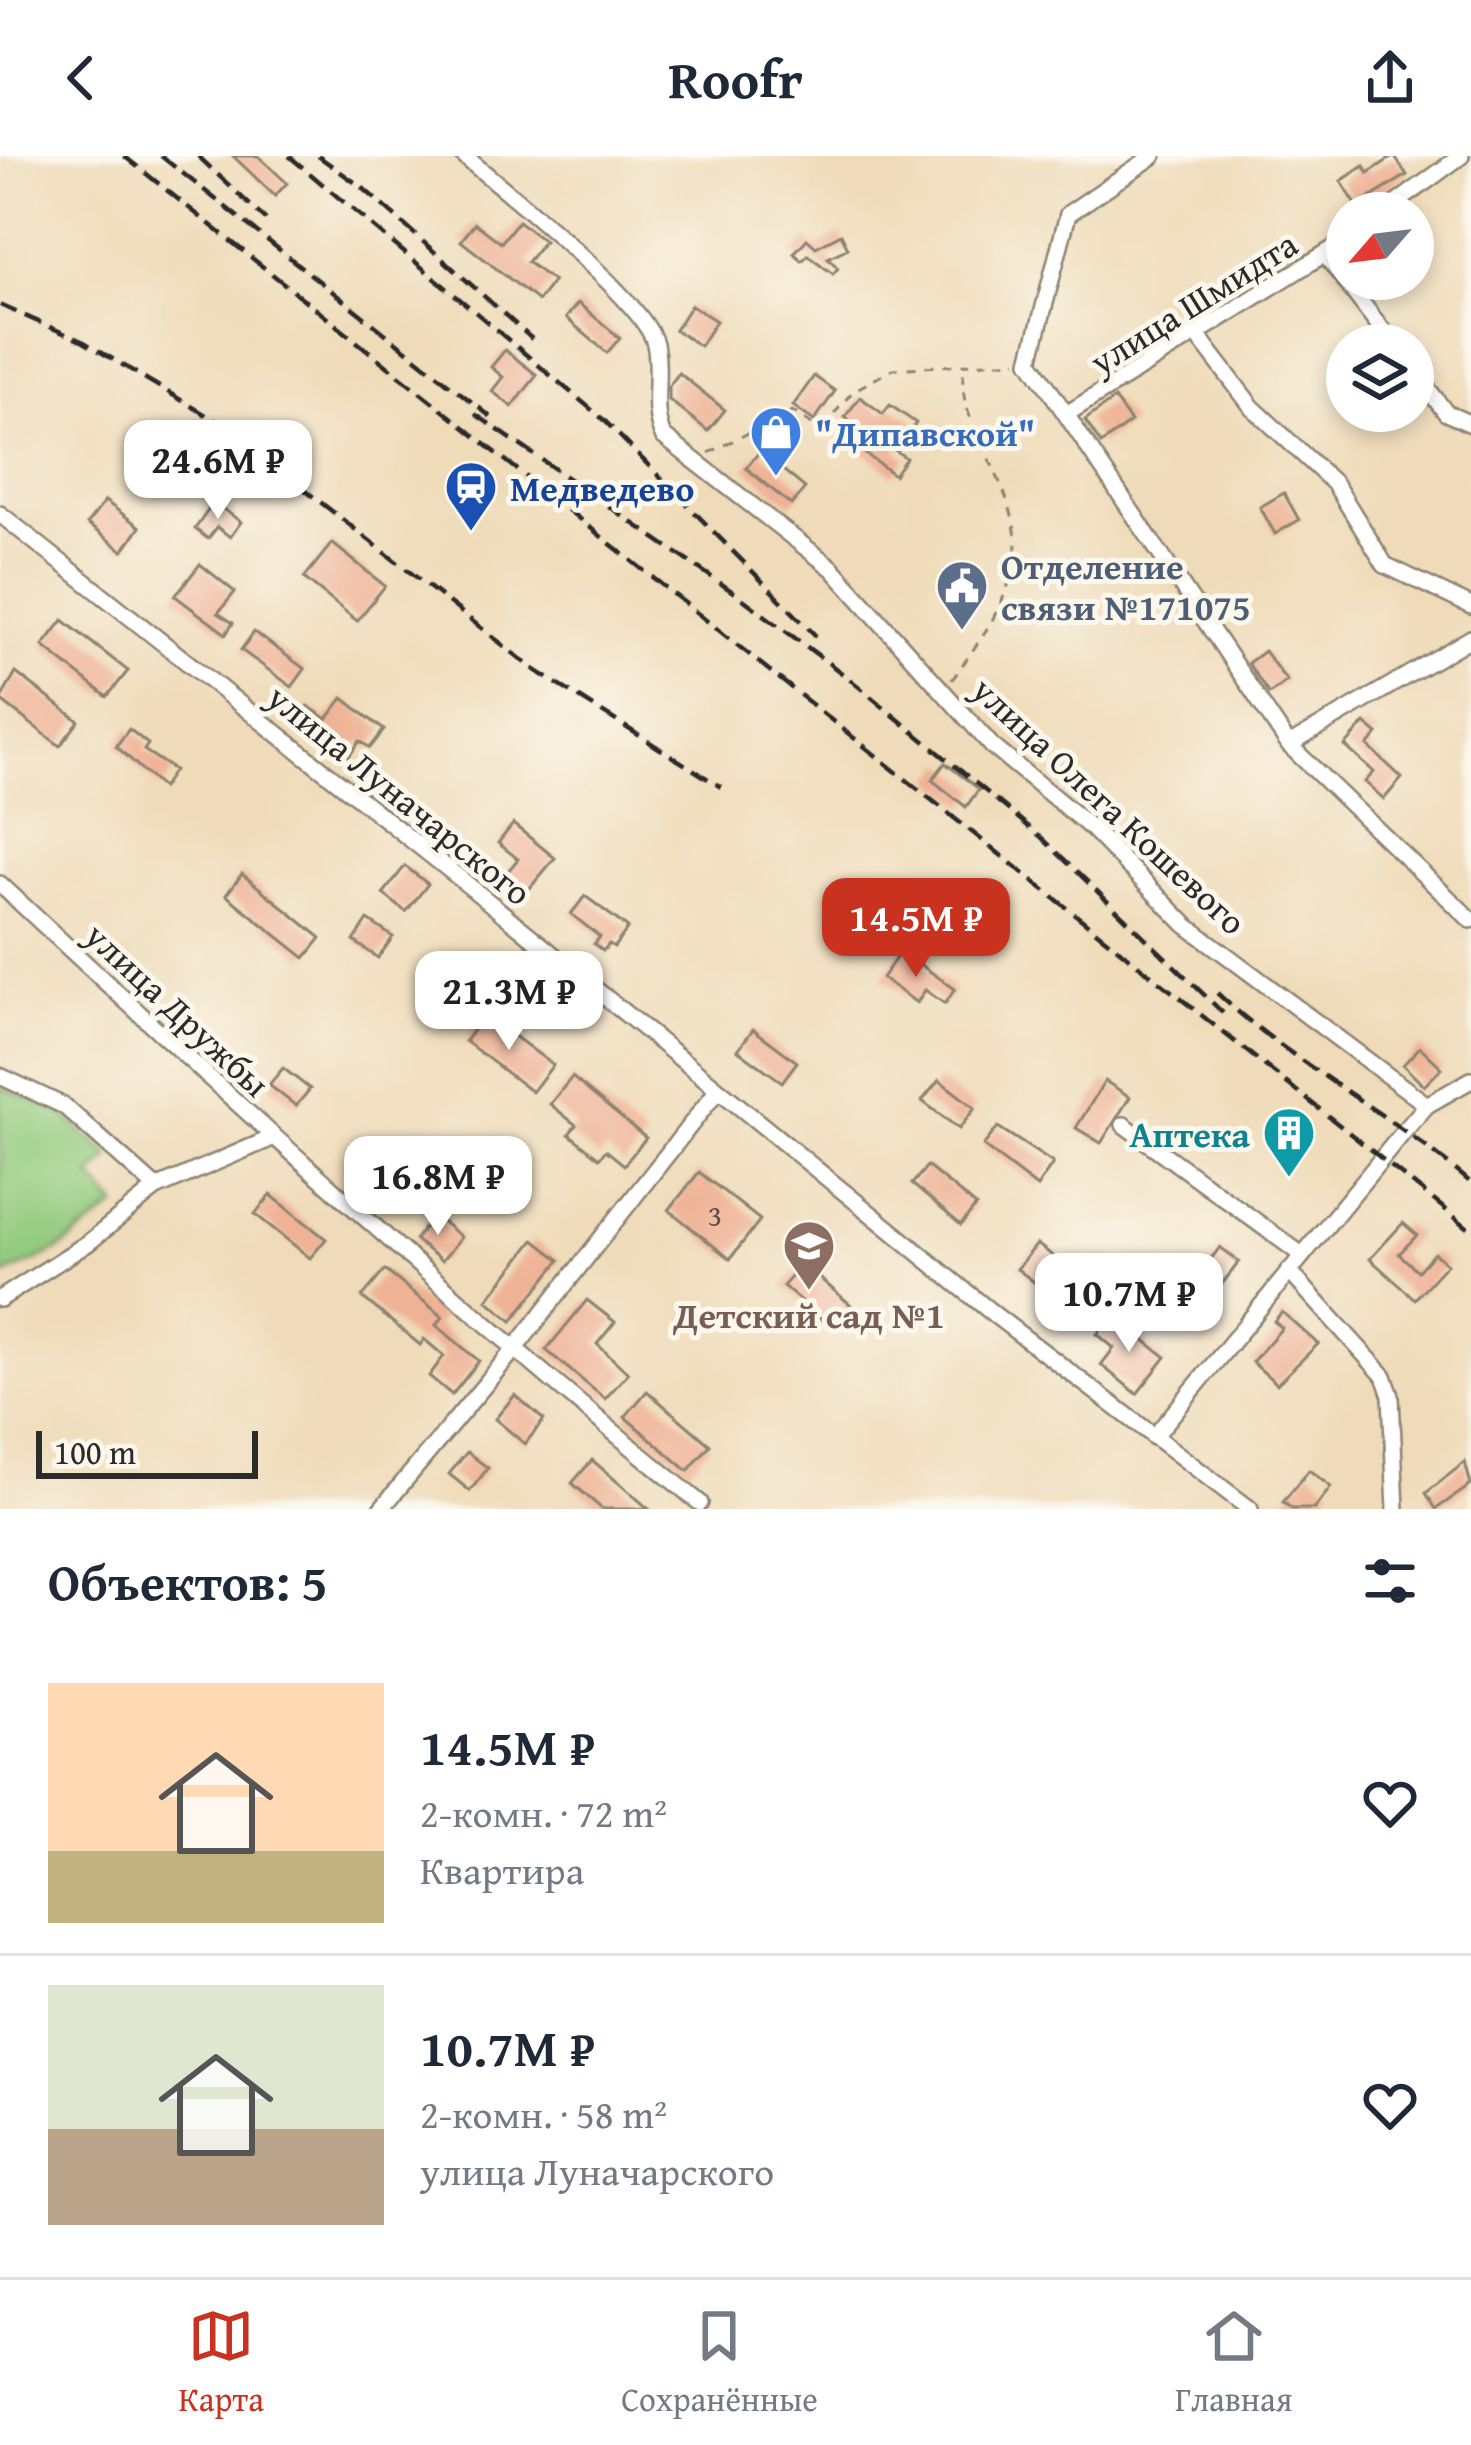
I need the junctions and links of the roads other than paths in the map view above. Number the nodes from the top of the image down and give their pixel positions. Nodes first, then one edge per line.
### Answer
1 (464, 156) edge
2 (1154, 156) edge
3 (1461, 156) edge
4 (1412, 192) edge
5 (1325, 256) joint
6 (1378, 324) edge
7 (1197, 335) junction
8 (1434, 397) edge
9 (1068, 413) junction
10 (1471, 424) edge
11 (0, 514) edge
12 (1471, 606) edge
13 (1471, 638) edge
14 (1289, 745) junction
15 (0, 884) edge
16 (1471, 920) edge
17 (0, 1076) edge
18 (1471, 1080) edge
19 (717, 1091) junction
20 (1427, 1105) junction
21 (1124, 1125) dead end
22 (272, 1138) junction
23 (156, 1188) junction
24 (1302, 1256) junction
25 (1289, 1271) junction
26 (0, 1299) edge
27 (513, 1351) junction
28 (1154, 1437) junction
29 (700, 1502) dead end
30 (381, 1509) edge
31 (1250, 1509) edge
32 (1396, 1509) edge

1 - 20 street, улица Олега Кошевого
2 - 9 street
3 - 4 street
5 - 6 street
5 - 7 street, улица Шмидта
7 - 9 street, улица Шмидта
7 - 12 street
8 - 10 street
9 - 14 street
11 - 19 street, улица Луначарского
13 - 14 street
14 - 16 street
15 - 22 street, улица Дружбы
17 - 23 street
18 - 20 street
19 - 27 street
19 - 28 street, улица Луначарского
20 - 24 street
21 - 24 street
22 - 23 street
22 - 27 street, улица Дружбы
23 - 26 street
24 - 25 street
25 - 28 street
25 - 32 street
27 - 29 street, улица Дружбы
27 - 30 street
28 - 31 street, улица Луначарского

